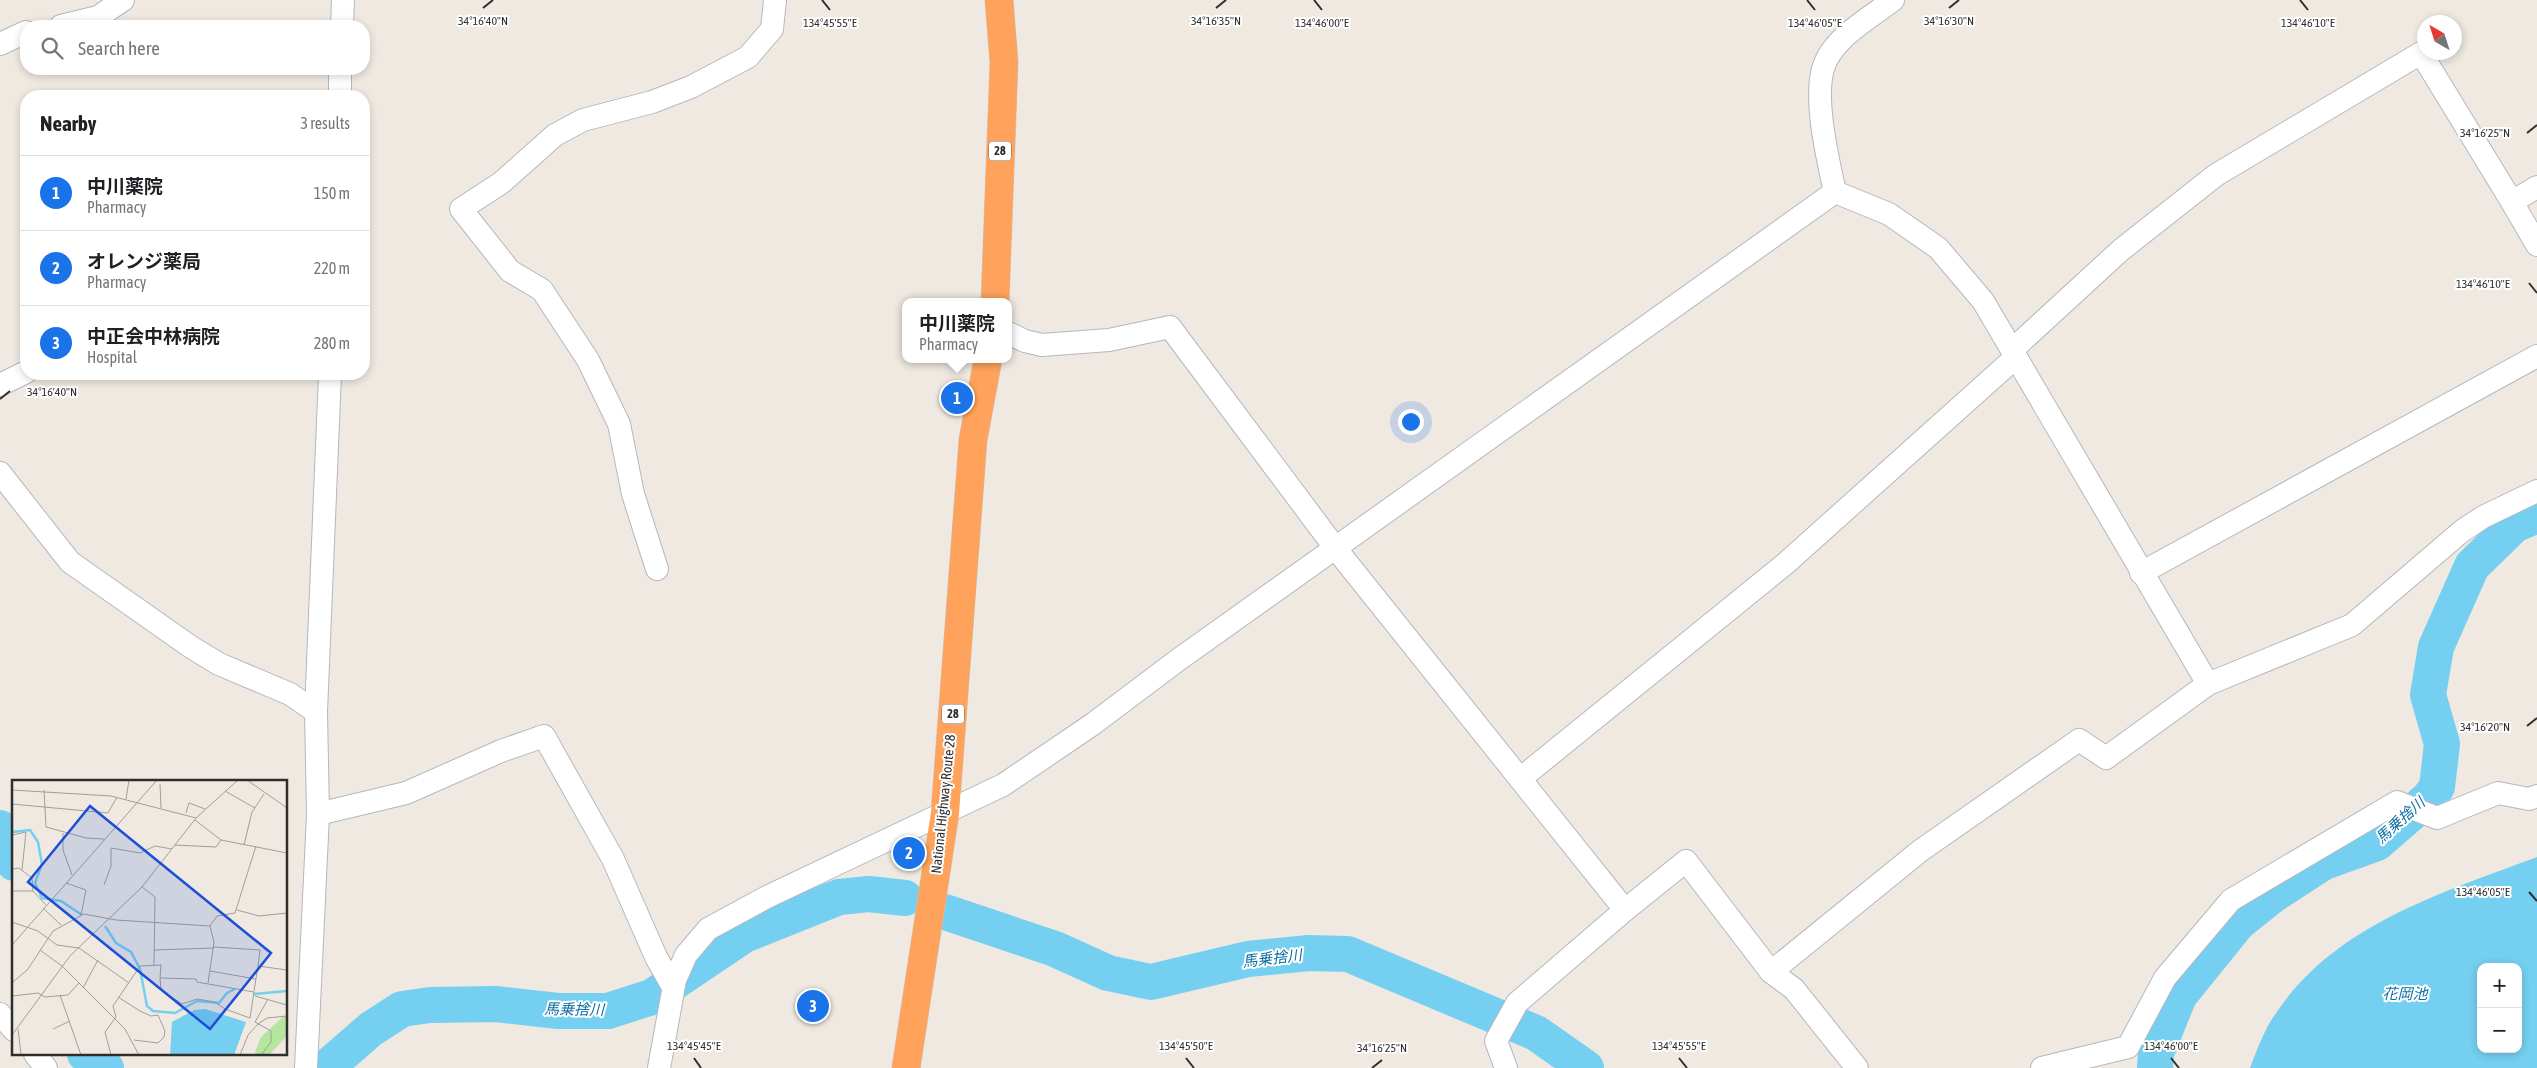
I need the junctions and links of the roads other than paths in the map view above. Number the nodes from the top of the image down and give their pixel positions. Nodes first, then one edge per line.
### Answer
1 (123, 0) edge
2 (343, 0) edge
3 (775, 0) edge
4 (999, 0) edge
5 (1893, 0) edge
6 (86, 20) edge
7 (342, 20) edge
8 (20, 35) edge
9 (0, 44) edge
10 (340, 75) edge
11 (340, 90) edge
12 (2537, 187) edge
13 (1835, 192) junction
14 (2512, 202) junction
15 (2537, 245) edge
16 (994, 298) edge
17 (1012, 335) edge
18 (2014, 353) junction
19 (2537, 356) edge
20 (987, 363) edge
21 (20, 375) edge
22 (330, 380) edge
23 (0, 385) edge
24 (0, 474) edge
25 (2537, 491) edge
26 (1336, 549) junction
27 (657, 569) dead end
28 (2141, 573) junction
29 (2208, 684) junction
30 (316, 712) junction
31 (1520, 779) junction
32 (2537, 796) edge
33 (945, 813) junction
34 (318, 814) junction
35 (1625, 910) junction
36 (1771, 972) junction
37 (673, 987) junction
38 (0, 1014) edge
39 (12, 1028) edge
40 (37, 1056) edge
41 (46, 1068) edge
42 (306, 1068) edge
43 (659, 1068) edge
44 (906, 1068) edge
45 (1506, 1068) edge
46 (1857, 1068) edge
47 (2042, 1068) edge

1 - 6 street
2 - 7 street
3 - 27 street
4 - 16 highway, 28
5 - 13 street
8 - 9 street
10 - 11 street
12 - 14 street
13 - 18 street
13 - 26 street
14 - 15 street
14 - 18 street
17 - 26 street
18 - 28 street
18 - 31 street
19 - 28 street
20 - 33 highway, National Highway Route 28 / 28
21 - 23 street
22 - 30 street
24 - 30 street
25 - 29 street
26 - 31 street
26 - 33 street
28 - 29 street
29 - 36 street
30 - 34 street
31 - 35 street
32 - 47 street
33 - 37 street
33 - 44 highway, National Highway Route 28 / 28
34 - 37 street
34 - 42 street
35 - 36 street
35 - 45 street
36 - 46 street
37 - 43 street
38 - 39 street
40 - 41 street

